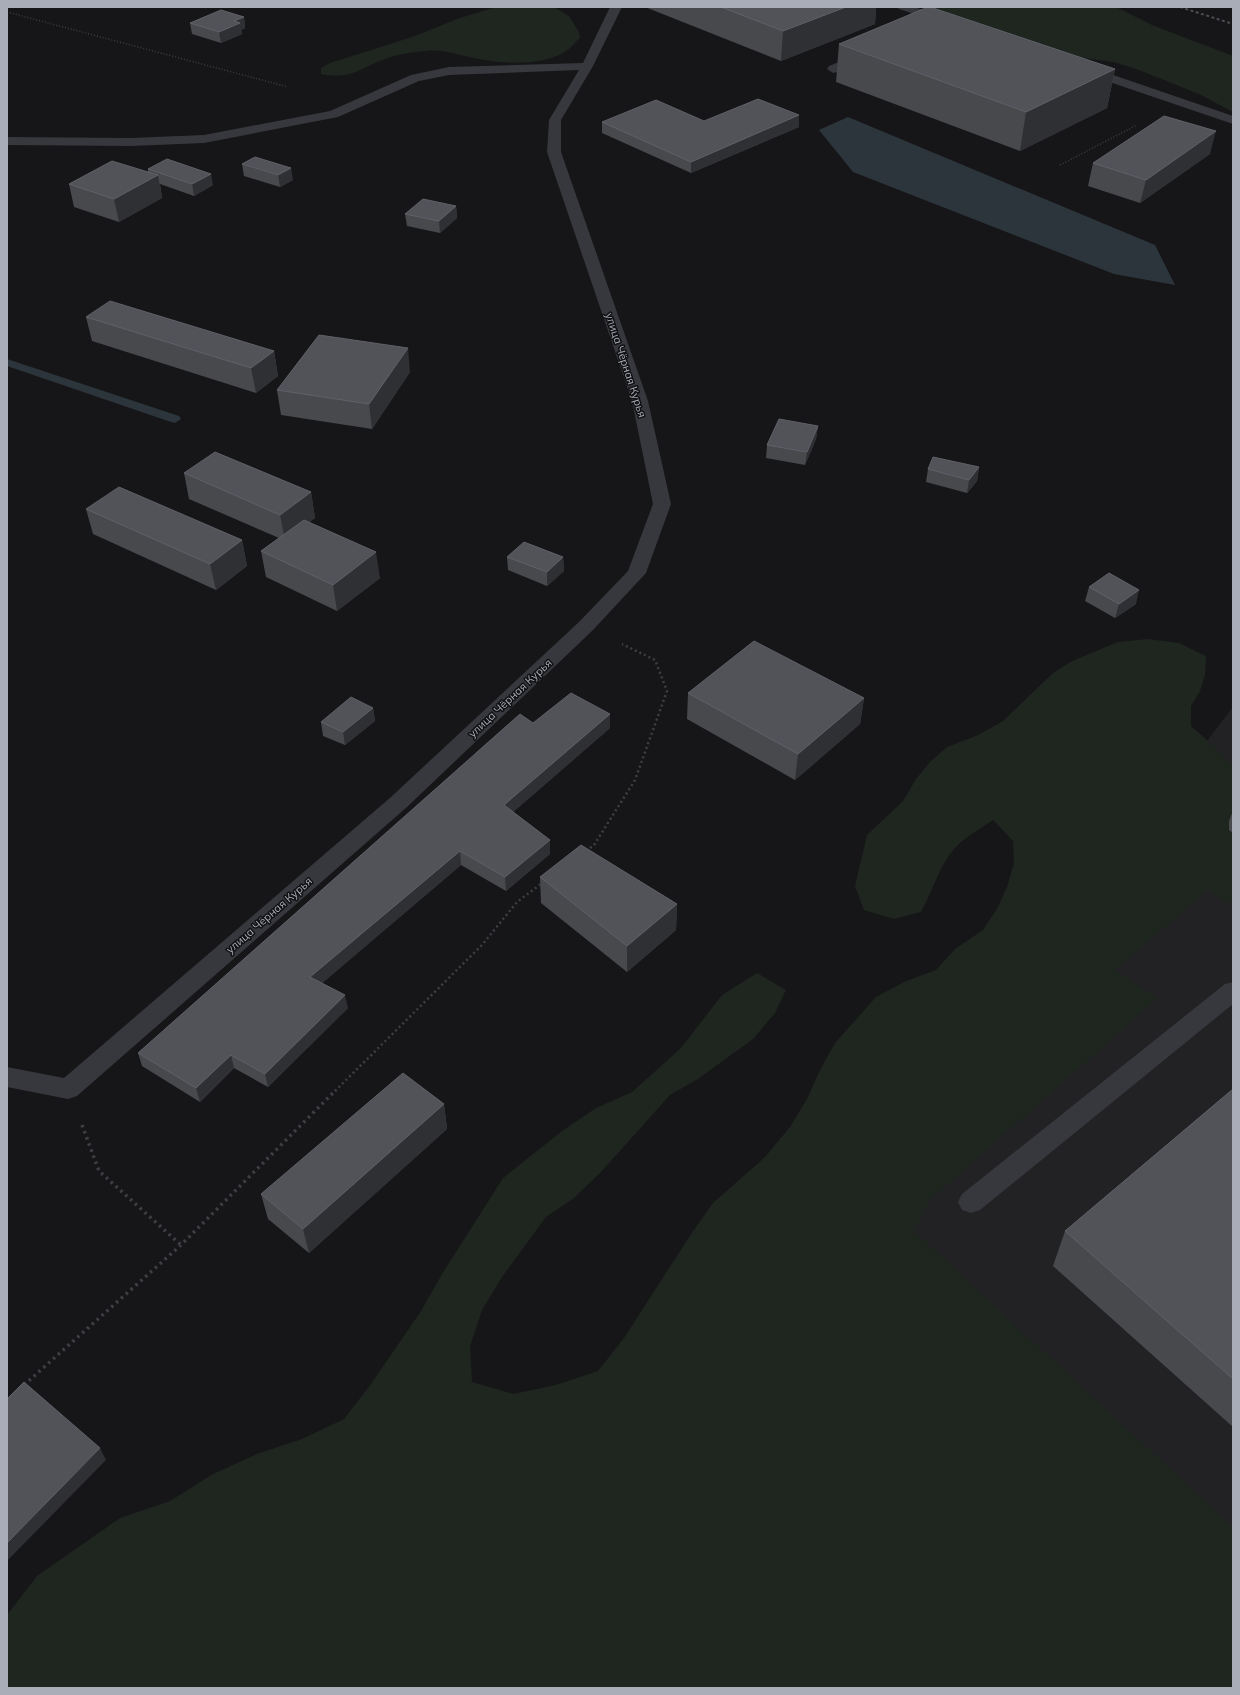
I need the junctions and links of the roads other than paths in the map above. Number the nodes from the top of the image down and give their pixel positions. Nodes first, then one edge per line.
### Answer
1 (616, 7) edge
2 (903, 7) edge
3 (944, 21) junction
4 (959, 26) edge
5 (930, 27) edge
6 (875, 51) edge
7 (1070, 64) edge
8 (587, 66) junction
9 (833, 69) dead end
10 (1233, 120) edge
11 (7, 141) edge
12 (1233, 991) edge
13 (7, 1077) edge
14 (971, 1202) dead end

1 - 8 street
2 - 3 street
3 - 4 street
3 - 5 street
6 - 9 street
7 - 10 street
8 - 11 street
8 - 13 street, улица Чёрная Курья
12 - 14 street

